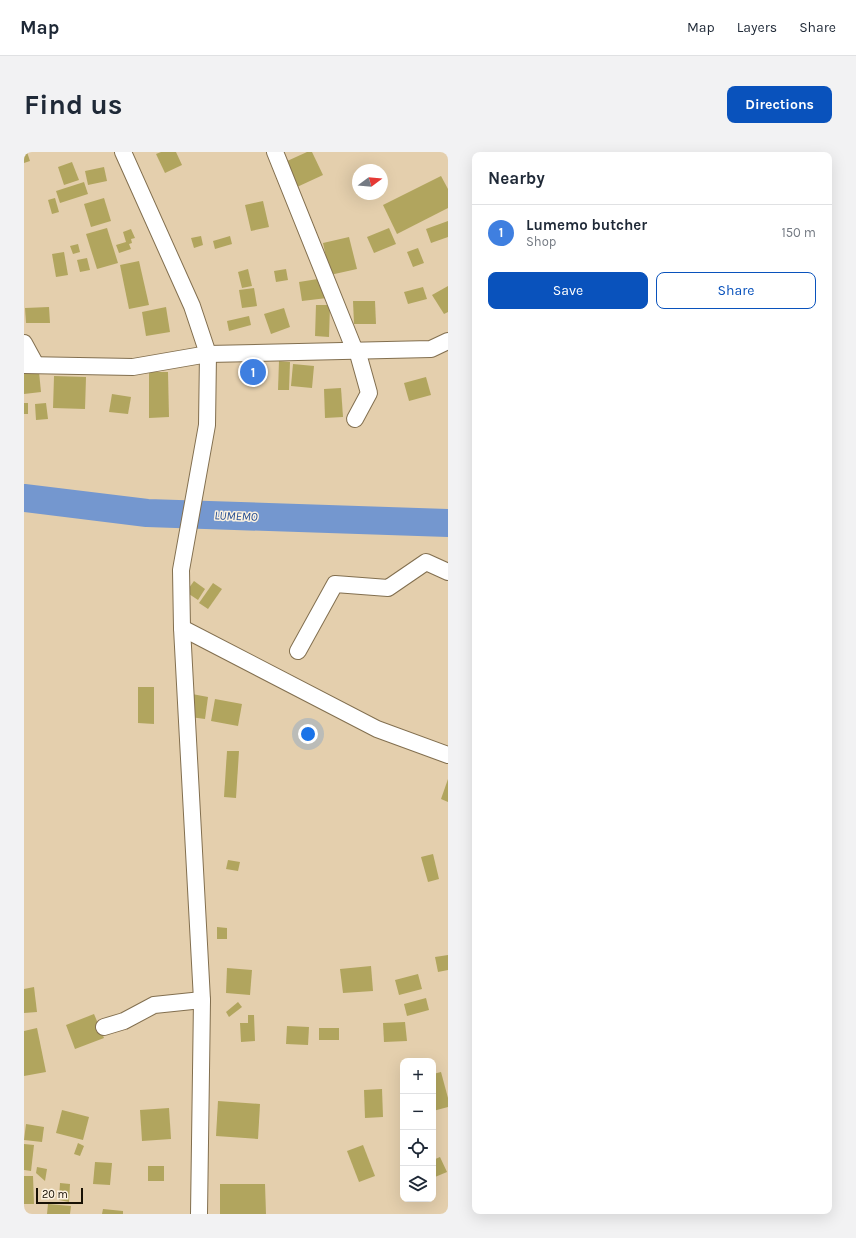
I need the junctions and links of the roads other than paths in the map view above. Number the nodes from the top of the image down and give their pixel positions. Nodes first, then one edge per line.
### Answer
1 (123, 152) edge
2 (275, 152) edge
3 (448, 341) edge
4 (24, 343) edge
5 (356, 350) junction
6 (208, 354) junction
7 (30, 365) edge
8 (355, 419) dead end
9 (448, 572) edge
10 (182, 628) junction
11 (298, 651) dead end
12 (448, 754) edge
13 (202, 1000) junction
14 (104, 1027) dead end
15 (199, 1214) edge

1 - 6 street
2 - 5 street
3 - 5 street
4 - 7 street
5 - 6 street
5 - 8 street
6 - 7 street
6 - 10 street
9 - 11 street
10 - 12 street
10 - 13 street
13 - 14 street
13 - 15 street

